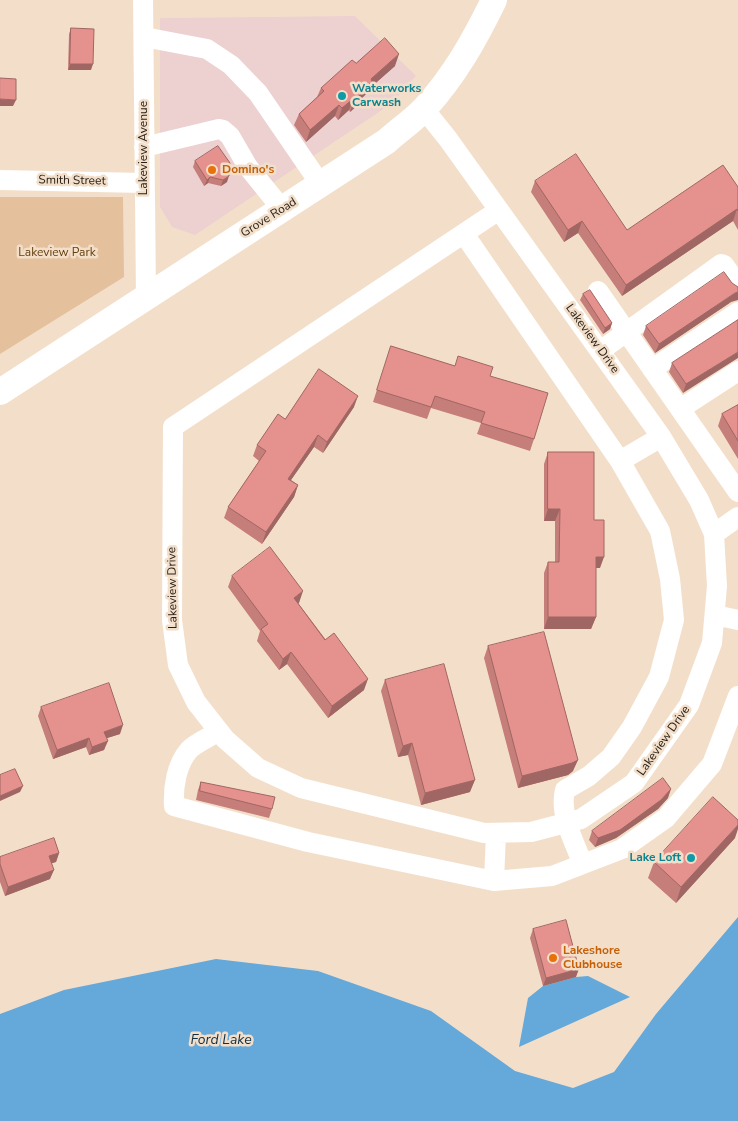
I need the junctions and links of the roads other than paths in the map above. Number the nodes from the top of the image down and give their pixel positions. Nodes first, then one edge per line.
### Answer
1 (143, 0) edge
2 (494, 0) edge
3 (144, 37) junction
4 (424, 109) junction
5 (144, 147) junction
6 (0, 180) edge
7 (144, 183) junction
8 (321, 184) junction
9 (282, 209) junction
10 (499, 210) junction
11 (464, 234) junction
12 (738, 285) edge
13 (598, 291) dead end
14 (146, 296) junction
15 (738, 312) edge
16 (627, 332) junction
17 (600, 351) junction
18 (652, 369) junction
19 (738, 371) edge
20 (0, 392) edge
21 (680, 409) junction
22 (661, 437) junction
23 (620, 460) junction
24 (738, 492) edge
25 (738, 517) edge
26 (714, 534) junction
27 (715, 614) junction
28 (738, 620) edge
29 (738, 696) edge
30 (219, 731) junction
31 (567, 822) junction
32 (496, 833) junction
33 (583, 864) junction
34 (494, 881) junction

1 - 3 street, Lakeview Avenue
2 - 4 main road, Grove Road
3 - 5 street, Lakeview Avenue
3 - 8 street
4 - 8 main road, Grove Road
4 - 10 street
5 - 7 street, Lakeview Avenue
5 - 9 street
6 - 7 street, Smith Street
7 - 14 street, Lakeview Avenue
8 - 9 main road, Grove Road
9 - 14 main road, Grove Road
10 - 11 street, Lakeview Drive
10 - 17 street, Lakeview Drive
11 - 23 street
11 - 30 street, Lakeview Drive
12 - 16 street
13 - 16 street
14 - 20 main road, Grove Road
15 - 18 street
16 - 17 street
16 - 18 street
17 - 22 street, Lakeview Drive
18 - 21 street
19 - 21 street
21 - 24 street
22 - 23 street
22 - 26 street, Lakeview Drive
23 - 31 street
25 - 26 street
26 - 27 street, Lakeview Drive
27 - 28 street
27 - 31 street, Lakeview Drive
29 - 33 street
30 - 32 street, Lakeview Drive
30 - 34 street
31 - 32 street, Lakeview Drive
31 - 33 street
32 - 34 street
33 - 34 street

